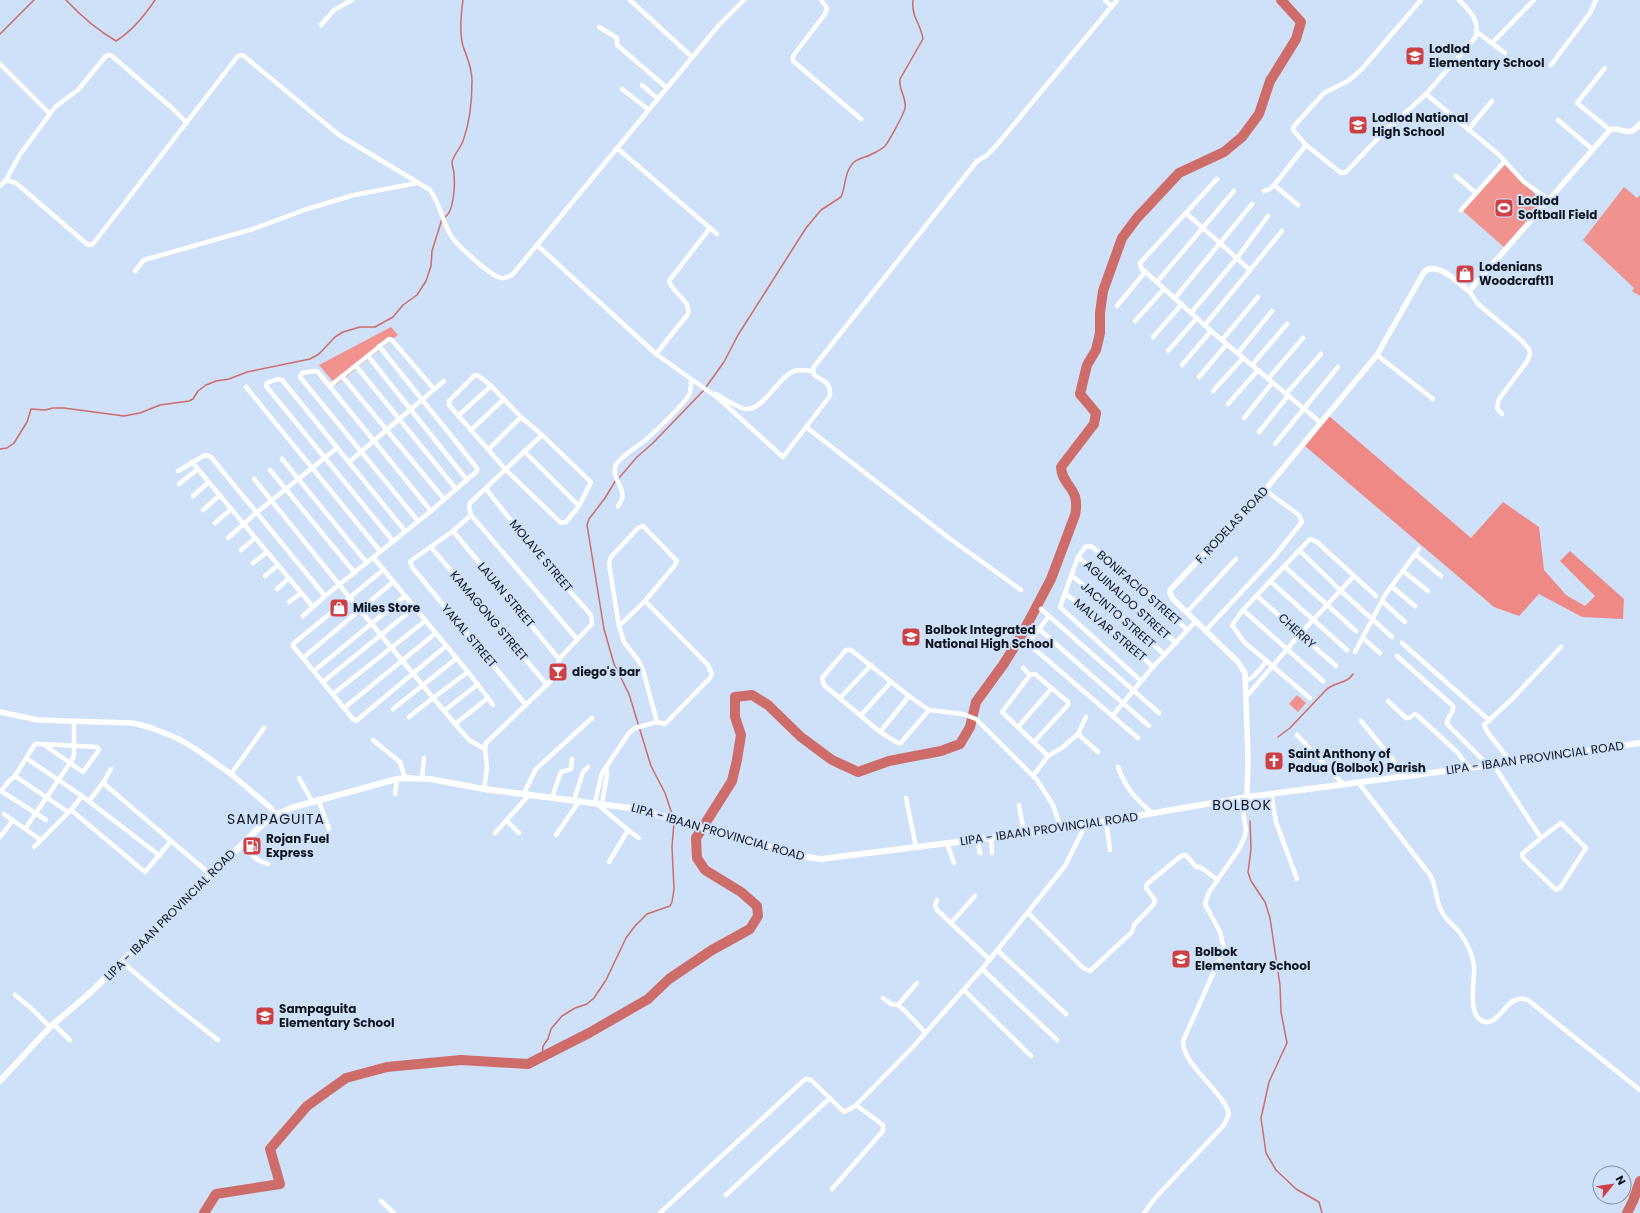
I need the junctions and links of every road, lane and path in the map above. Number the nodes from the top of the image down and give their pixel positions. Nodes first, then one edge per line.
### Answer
1 (352, 0) edge
2 (630, 0) edge
3 (744, 0) edge
4 (821, 0) edge
5 (1105, 0) edge
6 (1117, 0) edge
7 (1421, 0) edge
8 (1459, 0) edge
9 (1534, 0) edge
10 (1596, 0) edge
11 (1112, 7) junction
12 (321, 26) dead end
13 (599, 27) dead end
14 (1477, 32) junction
15 (1493, 42) junction
16 (1505, 53) dead end
17 (692, 57) junction
18 (0, 64) edge
19 (1551, 65) dead end
20 (1605, 68) dead end
21 (642, 85) dead end
22 (667, 88) junction
23 (622, 89) dead end
24 (1426, 94) junction
25 (658, 100) junction
26 (1492, 101) dead end
27 (649, 110) junction
28 (50, 114) junction
29 (861, 118) dead end
30 (1558, 120) dead end
31 (187, 123) junction
32 (1640, 124) edge
33 (1468, 130) junction
34 (1610, 130) junction
35 (1306, 145) junction
36 (617, 148) junction
37 (1592, 149) junction
38 (1505, 161) junction
39 (1456, 176) dead end
40 (1217, 179) dead end
41 (6, 180) junction
42 (417, 183) junction
43 (1274, 185) junction
44 (0, 186) edge
45 (1234, 191) dead end
46 (1264, 191) dead end
47 (1476, 193) junction
48 (1549, 200) junction
49 (1252, 204) dead end
50 (1298, 205) dead end
51 (1461, 210) dead end
52 (1186, 213) junction
53 (1268, 216) dead end
54 (710, 228) junction
55 (1203, 228) junction
56 (1282, 231) dead end
57 (717, 234) dead end
58 (1221, 244) junction
59 (537, 245) junction
60 (1237, 258) junction
61 (1250, 270) junction
62 (135, 271) dead end
63 (1145, 272) junction
64 (1156, 282) junction
65 (1164, 289) junction
66 (1469, 291) junction
67 (1175, 298) junction
68 (1258, 298) dead end
69 (1182, 304) junction
70 (1118, 306) dead end
71 (1272, 311) dead end
72 (1191, 313) junction
73 (1197, 318) junction
74 (1135, 321) dead end
75 (1287, 324) dead end
76 (1205, 325) junction
77 (1211, 331) junction
78 (1153, 337) dead end
79 (1303, 338) dead end
80 (1222, 340) junction
81 (1227, 344) junction
82 (379, 346) junction
83 (1168, 351) dead end
84 (1238, 353) junction
85 (656, 354) junction
86 (1321, 354) dead end
87 (1377, 355) junction
88 (368, 356) junction
89 (1243, 358) junction
90 (1182, 365) dead end
91 (1252, 365) junction
92 (356, 366) junction
93 (1338, 368) dead end
94 (1258, 370) junction
95 (812, 371) junction
96 (342, 376) junction
97 (1198, 377) dead end
98 (1268, 379) junction
99 (691, 380) junction
100 (444, 381) dead end
101 (1272, 383) junction
102 (330, 386) junction
103 (491, 386) junction
104 (700, 386) junction
105 (246, 387) dead end
106 (434, 389) junction
107 (1213, 391) dead end
108 (1287, 395) junction
109 (504, 399) junction
110 (423, 400) junction
111 (1432, 400) dead end
112 (1228, 404) dead end
113 (1303, 409) junction
114 (410, 410) junction
115 (1502, 414) dead end
116 (458, 416) junction
117 (521, 418) junction
118 (1244, 418) dead end
119 (399, 420) junction
120 (1321, 423) junction
121 (806, 426) junction
122 (471, 430) junction
123 (386, 431) junction
124 (1260, 432) dead end
125 (542, 435) junction
126 (374, 441) junction
127 (1275, 444) dead end
128 (337, 448) junction
129 (488, 449) junction
130 (524, 451) junction
131 (361, 452) junction
132 (324, 458) junction
133 (282, 459) dead end
134 (192, 462) junction
135 (349, 462) junction
136 (198, 469) junction
137 (311, 469) junction
138 (270, 470) dead end
139 (506, 470) junction
140 (178, 471) dead end
141 (254, 479) dead end
142 (299, 479) junction
143 (467, 480) junction
144 (209, 482) junction
145 (179, 484) dead end
146 (286, 489) junction
147 (456, 489) junction
148 (486, 489) junction
149 (1265, 490) junction
150 (220, 495) junction
151 (193, 496) dead end
152 (444, 499) junction
153 (272, 501) junction
154 (579, 506) junction
155 (618, 506) dead end
156 (231, 509) junction
157 (203, 510) dead end
158 (431, 511) junction
159 (256, 513) junction
160 (471, 515) junction
161 (418, 521) junction
162 (215, 523) dead end
163 (243, 524) junction
164 (405, 531) junction
165 (453, 531) junction
166 (228, 538) dead end
167 (255, 538) junction
168 (392, 541) junction
169 (431, 547) junction
170 (1419, 549) dead end
171 (241, 550) dead end
172 (1299, 550) junction
173 (380, 551) junction
174 (267, 552) junction
175 (1415, 554) junction
176 (1078, 557) junction
177 (373, 558) junction
178 (1236, 559) dead end
179 (253, 563) dead end
180 (367, 563) junction
181 (278, 565) junction
182 (1284, 566) junction
183 (383, 570) junction
184 (1403, 570) junction
185 (355, 573) junction
186 (1071, 575) junction
187 (264, 576) dead end
188 (1354, 576) junction
189 (1441, 576) dead end
190 (289, 578) junction
191 (1270, 581) junction
192 (394, 582) junction
193 (339, 585) junction
194 (1391, 586) junction
195 (277, 590) dead end
196 (1021, 590) dead end
197 (1341, 591) junction
198 (1428, 592) dead end
199 (302, 593) junction
200 (1066, 594) junction
201 (325, 596) junction
202 (404, 596) junction
203 (1257, 596) junction
204 (1376, 596) dead end
205 (350, 598) junction
206 (645, 601) junction
207 (1382, 601) junction
208 (289, 602) dead end
209 (1327, 606) junction
210 (1415, 606) dead end
211 (313, 607) junction
212 (414, 608) junction
213 (1041, 608) dead end
214 (360, 610) junction
215 (1243, 610) junction
216 (1187, 612) junction
217 (303, 616) dead end
218 (1049, 616) junction
219 (1373, 618) junction
220 (1313, 620) junction
221 (425, 621) junction
222 (1196, 621) junction
223 (1405, 622) dead end
224 (371, 623) junction
225 (619, 626) junction
226 (1039, 630) junction
227 (1188, 630) junction
228 (1206, 630) junction
229 (1356, 631) dead end
230 (436, 634) junction
231 (1300, 634) junction
232 (382, 635) junction
233 (1392, 637) dead end
234 (1363, 638) junction
235 (577, 639) junction
236 (1176, 643) junction
237 (1402, 643) dead end
238 (446, 646) junction
239 (1561, 647) dead end
240 (392, 648) junction
241 (1287, 648) junction
242 (1347, 650) dead end
243 (1354, 652) dead end
244 (1380, 653) dead end
245 (1165, 655) junction
246 (1397, 656) dead end
247 (303, 658) junction
248 (457, 658) junction
249 (559, 659) junction
250 (403, 660) junction
251 (1268, 661) junction
252 (871, 665) junction
253 (1272, 665) junction
254 (1336, 666) dead end
255 (1153, 667) junction
256 (1023, 668) dead end
257 (314, 671) junction
258 (412, 672) junction
259 (468, 672) junction
260 (1030, 675) junction
261 (1141, 681) junction
262 (1323, 681) dead end
263 (323, 682) junction
264 (891, 682) junction
265 (1245, 682) junction
266 (478, 684) junction
267 (547, 685) junction
268 (423, 686) junction
269 (1052, 688) junction
270 (1134, 691) junction
271 (333, 694) junction
272 (909, 696) junction
273 (1246, 697) junction
274 (433, 698) junction
275 (488, 698) junction
276 (840, 698) junction
277 (1310, 698) dead end
278 (1388, 701) dead end
279 (1124, 703) junction
280 (526, 705) junction
281 (493, 706) dead end
282 (344, 708) junction
283 (393, 708) dead end
284 (929, 710) junction
285 (444, 711) junction
286 (1159, 713) dead end
287 (0, 714) edge
288 (861, 715) junction
289 (1113, 715) junction
290 (409, 717) dead end
291 (1086, 717) dead end
292 (592, 718) dead end
293 (1489, 720) junction
294 (1361, 721) dead end
295 (74, 722) junction
296 (657, 722) junction
297 (454, 724) junction
298 (1149, 726) dead end
299 (1018, 727) junction
300 (264, 728) dead end
301 (880, 732) junction
302 (1078, 734) junction
303 (1297, 735) dead end
304 (1138, 738) dead end
305 (373, 740) dead end
306 (1034, 742) junction
307 (1640, 743) edge
308 (43, 744) junction
309 (74, 746) junction
310 (485, 749) junction
311 (1098, 752) dead end
312 (1048, 756) junction
313 (26, 758) junction
314 (424, 758) dead end
315 (572, 759) dead end
316 (1511, 762) junction
317 (70, 763) junction
318 (1490, 765) junction
319 (588, 767) dead end
320 (1118, 767) dead end
321 (1469, 768) junction
322 (111, 769) dead end
323 (231, 774) junction
324 (15, 776) junction
325 (1033, 776) junction
326 (1402, 776) junction
327 (299, 778) dead end
328 (404, 778) junction
329 (422, 778) junction
330 (397, 779) junction
331 (58, 780) junction
332 (1358, 782) junction
333 (103, 783) junction
334 (1343, 784) junction
335 (484, 789) junction
336 (1, 792) edge
337 (1272, 793) junction
338 (395, 794) dead end
339 (527, 794) junction
340 (82, 796) junction
341 (46, 797) junction
342 (552, 797) junction
343 (1244, 797) junction
344 (906, 798) dead end
345 (318, 799) junction
346 (577, 800) junction
347 (88, 801) junction
348 (312, 801) junction
349 (599, 802) junction
350 (1020, 805) dead end
351 (70, 811) junction
352 (4, 814) dead end
353 (35, 814) junction
354 (1153, 814) junction
355 (275, 815) junction
356 (13, 820) junction
357 (46, 820) dead end
358 (507, 821) junction
359 (1106, 821) junction
360 (1085, 826) junction
361 (25, 829) junction
362 (328, 829) dead end
363 (1061, 829) junction
364 (628, 830) junction
365 (495, 833) dead end
366 (519, 833) dead end
367 (1024, 834) junction
368 (556, 835) dead end
369 (0, 837) edge
370 (991, 837) junction
371 (639, 838) dead end
372 (1540, 838) junction
373 (978, 839) junction
374 (41, 840) junction
375 (171, 841) junction
376 (947, 843) junction
377 (241, 845) junction
378 (34, 847) dead end
379 (916, 847) junction
380 (1110, 850) dead end
381 (980, 853) dead end
382 (992, 853) dead end
383 (160, 856) junction
384 (609, 862) dead end
385 (268, 864) dead end
386 (954, 864) dead end
387 (211, 875) junction
388 (1218, 880) junction
389 (1297, 880) dead end
390 (975, 896) dead end
391 (937, 900) dead end
392 (1028, 913) junction
393 (951, 923) junction
394 (997, 950) junction
395 (990, 960) junction
396 (122, 962) junction
397 (982, 969) junction
398 (917, 983) dead end
399 (964, 990) junction
400 (15, 995) dead end
401 (884, 998) dead end
402 (898, 1006) junction
403 (1066, 1014) dead end
404 (52, 1025) junction
405 (925, 1032) junction
406 (70, 1040) dead end
407 (218, 1040) dead end
408 (1057, 1040) dead end
409 (1031, 1056) dead end
410 (1, 1079) edge
411 (1640, 1090) edge
412 (830, 1098) junction
413 (856, 1105) junction
414 (832, 1189) dead end
415 (726, 1195) dead end
416 (381, 1201) dead end
417 (394, 1213) edge
418 (660, 1213) edge
419 (1144, 1213) edge

1 - 12 street
2 - 17 street
3 - 17 street
4 - 29 street
5 - 11 street
6 - 11 street
7 - 35 street
8 - 14 street
9 - 15 street
10 - 19 street
11 - 95 street
13 - 22 street
14 - 15 street
14 - 24 street
15 - 16 street
17 - 22 street
18 - 28 street
20 - 34 street
21 - 25 street
22 - 25 street
23 - 27 street
24 - 33 street
24 - 35 street
25 - 27 street
26 - 33 street
27 - 36 street
28 - 31 street
28 - 41 street
30 - 37 street
31 - 41 street
31 - 42 street
32 - 34 street
33 - 38 street
34 - 37 street
35 - 43 street
36 - 54 street
36 - 59 street
37 - 48 street
38 - 47 street
38 - 48 street
39 - 47 street
40 - 52 street
41 - 44 street
42 - 59 street
42 - 62 street
43 - 46 street
43 - 50 street
45 - 55 street
47 - 51 street
48 - 66 street
49 - 58 street
52 - 55 street
52 - 63 street
53 - 60 street
54 - 57 street
54 - 85 street
55 - 58 street
55 - 64 street
56 - 61 street
58 - 60 street
58 - 67 street
59 - 85 street
60 - 61 street
60 - 72 street
61 - 76 street
63 - 64 street
63 - 70 street
64 - 65 street
65 - 67 street
65 - 74 street
66 - 87 street, F. RODELAS ROAD
66 - 115 street
67 - 69 street
68 - 80 street
69 - 72 street
69 - 78 street
71 - 84 street
72 - 73 street
73 - 76 street
73 - 83 street
75 - 91 street
76 - 77 street
77 - 80 street
77 - 90 street
79 - 98 street
80 - 81 street
81 - 84 street
81 - 97 street
82 - 88 street
82 - 106 street
82 - 110 street
84 - 89 street
85 - 99 street
86 - 108 street
87 - 111 street
87 - 120 street, F. RODELAS ROAD
88 - 92 street
88 - 114 street
89 - 91 street
89 - 107 street
91 - 94 street
92 - 96 street
92 - 119 street
93 - 113 street
94 - 98 street
94 - 112 street
95 - 104 street
95 - 121 street
96 - 102 street
96 - 123 street
98 - 101 street
99 - 104 street
99 - 155 street
100 - 106 street
101 - 108 street
101 - 118 street
102 - 126 street
102 - 131 street
103 - 109 street
103 - 116 street
103 - 116 street
104 - 121 street
105 - 137 street
106 - 110 street
108 - 113 street
108 - 124 street
109 - 117 street
109 - 122 street
110 - 114 street
110 - 143 street
113 - 120 street
113 - 127 street
114 - 119 street
114 - 143 street
116 - 122 street
117 - 125 street
117 - 129 street
119 - 123 street
119 - 147 street
120 - 149 street, F. RODELAS ROAD
121 - 196 street
122 - 129 street
123 - 126 street
123 - 152 street
125 - 130 street
125 - 154 street
126 - 131 street
126 - 158 street
128 - 132 street
128 - 132 street
128 - 135 street
129 - 139 street
130 - 139 street
130 - 154 street
131 - 135 street
131 - 161 street
132 - 137 street
132 - 168 street
133 - 142 street
134 - 136 street
134 - 140 street
134 - 159 street
135 - 164 street
136 - 144 street
136 - 145 street
137 - 142 street
137 - 173 street
138 - 146 street
139 - 148 street
139 - 154 street
141 - 153 street
142 - 146 street
142 - 180 street
143 - 147 street
144 - 150 street
144 - 151 street
146 - 153 street
146 - 185 street
147 - 152 street
148 - 160 street
148 - 235 street, MOLAVE STREET
149 - 216 street, F. RODELAS ROAD
149 - 228 street
150 - 156 street
150 - 157 street
152 - 158 street
153 - 159 street
153 - 193 street
156 - 162 street
156 - 163 street
158 - 161 street
159 - 163 street
159 - 201 street
160 - 165 street
160 - 235 street
161 - 164 street
163 - 166 street
163 - 167 street
164 - 168 street
165 - 169 street
165 - 249 street, LAUAN STREET
167 - 171 street
167 - 174 street
168 - 173 street
169 - 267 street, KAMAGONG STREET
169 - 280 street, YAKAL STREET
170 - 175 street
172 - 182 street
172 - 188 street
172 - 197 street
173 - 177 street
174 - 179 street
174 - 181 street
175 - 184 street
175 - 189 street
176 - 186 street
176 - 227 street, BONIFACIO STREET
176 - 236 street, AGUINALDO STREET
177 - 180 street
177 - 183 street
178 - 216 street
180 - 185 street
181 - 187 street
181 - 190 street
182 - 191 street
182 - 209 street
183 - 192 street
183 - 205 street
184 - 194 street
184 - 198 street
185 - 193 street
186 - 200 street
186 - 245 street, JACINTO STREET
188 - 197 street
188 - 204 street
190 - 195 street
190 - 199 street
191 - 203 street
191 - 220 street
192 - 202 street
192 - 214 street
193 - 201 street
193 - 205 street
194 - 207 street
194 - 210 street
197 - 209 street
197 - 219 street
199 - 208 street
199 - 211 street
200 - 255 street, MALVAR STREET
200 - 261 street
201 - 211 street
202 - 212 street
202 - 224 street
203 - 215 street
203 - 231 street, CHERRY
205 - 214 street
205 - 247 street
206 - 225 street
206 - 225 street
206 - 296 street
207 - 219 street
207 - 223 street
209 - 220 street
209 - 229 street
211 - 217 street
212 - 221 street
212 - 232 street
213 - 218 street
214 - 224 street
214 - 247 street
215 - 241 street
215 - 251 street
216 - 222 street, F. RODELAS ROAD
218 - 226 street
218 - 270 street
219 - 233 street
219 - 234 street
220 - 231 street
220 - 242 street
221 - 230 street
221 - 240 street
222 - 227 street
222 - 228 street, F. RODELAS ROAD
224 - 232 street
224 - 257 street
225 - 296 street
226 - 279 street
226 - 289 street
227 - 236 street
228 - 265 street, F. RODELAS ROAD
230 - 238 street
230 - 250 street
231 - 241 street
231 - 254 street, CHERRY
232 - 240 street
232 - 263 street
234 - 243 street
234 - 244 street
235 - 249 street
236 - 245 street
237 - 293 street
238 - 248 street
238 - 258 street
239 - 293 street
240 - 250 street
240 - 271 street
241 - 253 street
241 - 262 street
245 - 255 street
246 - 318 street
247 - 257 street
248 - 259 street
248 - 268 street
249 - 267 street
250 - 258 street
250 - 282 street
251 - 253 street
251 - 265 street
252 - 264 street
252 - 276 street
252 - 276 street
253 - 273 street
253 - 277 street
255 - 261 street
256 - 260 street
257 - 263 street
258 - 268 street
258 - 282 street
259 - 266 street
259 - 274 street
260 - 269 street
260 - 299 street
261 - 270 street
263 - 271 street
264 - 272 street
264 - 288 street
265 - 273 street, F. RODELAS ROAD
266 - 275 street
266 - 285 street
267 - 280 street
268 - 274 street
268 - 283 street
269 - 299 street
269 - 306 street
270 - 279 street
270 - 286 street
271 - 282 street
272 - 284 street
272 - 301 street
273 - 343 street, F. RODELAS ROAD
274 - 285 street
274 - 290 street
275 - 281 street
275 - 297 street
276 - 288 street
278 - 321 street
279 - 289 street
279 - 298 street
280 - 310 street
284 - 301 street
284 - 325 street
285 - 297 street
287 - 295 street
288 - 301 street
289 - 304 street
291 - 302 street
292 - 339 street
293 - 316 street
294 - 326 street
295 - 309 street
295 - 323 street
296 - 349 street
297 - 310 street
299 - 306 street
300 - 323 street
302 - 311 street
302 - 312 street
303 - 334 street
305 - 328 street
306 - 312 street
307 - 316 main road, LIPA - IBAAN PROVINCIAL ROAD
308 - 309 street
308 - 313 street
308 - 317 street
309 - 317 street
309 - 317 street
310 - 335 street
312 - 325 street
313 - 324 street
313 - 331 street
314 - 329 street
315 - 342 street
316 - 318 main road, LIPA - IBAAN PROVINCIAL ROAD
317 - 331 street
318 - 321 main road, LIPA - IBAAN PROVINCIAL ROAD
318 - 372 street
319 - 346 street
320 - 354 street
321 - 326 main road, LIPA - IBAAN PROVINCIAL ROAD
322 - 333 street
323 - 355 street
324 - 336 street
324 - 341 street
325 - 363 street
326 - 332 main road, LIPA - IBAAN PROVINCIAL ROAD
327 - 348 street
328 - 329 main road, LIPA - IBAAN PROVINCIAL ROAD
328 - 330 main road, LIPA - IBAAN PROVINCIAL ROAD
329 - 335 main road, LIPA - IBAAN PROVINCIAL ROAD
330 - 338 street
330 - 345 main road, LIPA - IBAAN PROVINCIAL ROAD
331 - 340 street
331 - 341 street
332 - 334 main road, LIPA - IBAAN PROVINCIAL ROAD
332 - 411 street
333 - 347 street
333 - 375 street
334 - 337 main road, LIPA - IBAAN PROVINCIAL ROAD
335 - 339 main road, LIPA - IBAAN PROVINCIAL ROAD
336 - 353 street
337 - 343 main road, LIPA - IBAAN PROVINCIAL ROAD
337 - 389 street
339 - 342 main road, LIPA - IBAAN PROVINCIAL ROAD
339 - 358 street
340 - 347 street
340 - 351 street
341 - 351 street
341 - 353 street
342 - 346 main road, LIPA - IBAAN PROVINCIAL ROAD
343 - 354 main road, LIPA - IBAAN PROVINCIAL ROAD
343 - 388 street
344 - 379 street
345 - 348 main road, LIPA - IBAAN PROVINCIAL ROAD
345 - 362 street
346 - 349 main road, LIPA - IBAAN PROVINCIAL ROAD
346 - 368 street
347 - 383 street
348 - 355 main road, LIPA - IBAAN PROVINCIAL ROAD
349 - 364 street
349 - 379 main road, LIPA - IBAAN PROVINCIAL ROAD
350 - 367 street
351 - 374 street
351 - 383 street
352 - 356 street
353 - 357 street
353 - 361 street
354 - 359 main road, LIPA - IBAAN PROVINCIAL ROAD
355 - 377 main road, LIPA - IBAAN PROVINCIAL ROAD
356 - 361 street
356 - 369 street
358 - 365 street
358 - 366 street
359 - 360 main road, LIPA - IBAAN PROVINCIAL ROAD
359 - 380 street
360 - 363 main road, LIPA - IBAAN PROVINCIAL ROAD
360 - 392 street
361 - 374 street
363 - 367 main road, LIPA - IBAAN PROVINCIAL ROAD
364 - 371 street
364 - 384 street
367 - 370 main road, LIPA - IBAAN PROVINCIAL ROAD
370 - 373 main road, LIPA - IBAAN PROVINCIAL ROAD
370 - 382 street
372 - 372 street
373 - 376 main road, LIPA - IBAAN PROVINCIAL ROAD
373 - 381 street
374 - 378 street
375 - 383 street
375 - 387 street
376 - 379 main road, LIPA - IBAAN PROVINCIAL ROAD
376 - 386 street
377 - 385 street
377 - 387 main road, LIPA - IBAAN PROVINCIAL ROAD
387 - 396 main road, LIPA - IBAAN PROVINCIAL ROAD
388 - 392 street
388 - 419 street
390 - 393 street
391 - 393 street
392 - 394 street
393 - 395 street
394 - 395 street
394 - 403 street
395 - 397 street
396 - 404 main road, LIPA - IBAAN PROVINCIAL ROAD
396 - 407 street
397 - 399 street
397 - 408 street
398 - 402 street
399 - 405 street
399 - 409 street
400 - 404 street
401 - 402 street
402 - 405 street
404 - 406 street
404 - 410 main road, LIPA - IBAAN PROVINCIAL ROAD
405 - 413 street
412 - 413 street
412 - 415 street
412 - 418 street
413 - 414 street
416 - 417 street

